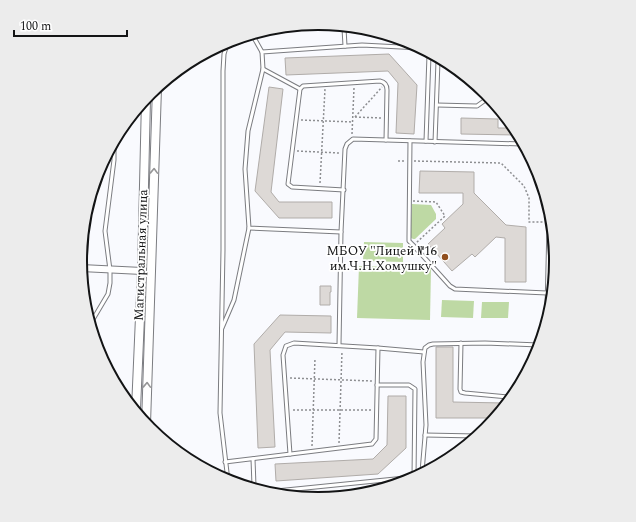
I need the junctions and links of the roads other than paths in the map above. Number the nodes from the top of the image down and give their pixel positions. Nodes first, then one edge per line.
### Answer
1 (344, 31) edge
2 (255, 39) edge
3 (345, 46) junction
4 (404, 47) edge
5 (225, 50) edge
6 (262, 52) junction
7 (429, 58) edge
8 (438, 64) edge
9 (263, 69) junction
10 (300, 89) junction
11 (157, 96) edge
12 (484, 101) edge
13 (437, 105) junction
14 (146, 107) edge
15 (386, 140) junction
16 (410, 141) junction
17 (426, 141) junction
18 (435, 142) junction
19 (517, 144) edge
20 (114, 153) edge
21 (344, 190) junction
22 (248, 228) junction
23 (341, 232) junction
24 (548, 242) edge
25 (87, 268) edge
26 (110, 270) junction
27 (142, 271) junction
28 (547, 290) edge
29 (547, 293) edge
30 (94, 318) edge
31 (221, 330) junction
32 (461, 343) junction
33 (340, 345) junction
34 (533, 345) edge
35 (378, 348) junction
36 (424, 352) junction
37 (377, 383) junction
38 (505, 397) edge
39 (136, 404) edge
40 (146, 415) edge
41 (425, 435) junction
42 (469, 436) edge
43 (290, 454) junction
44 (252, 459) junction
45 (225, 462) junction
46 (422, 467) edge
47 (414, 471) edge
48 (227, 473) edge
49 (394, 479) edge
50 (254, 483) edge
51 (287, 490) edge

1 - 3 lane
2 - 6 lane
3 - 4 lane
3 - 6 lane
5 - 31 lane
6 - 9 lane
7 - 17 lane
8 - 13 lane
9 - 10 lane
9 - 22 lane
10 - 15 lane
10 - 21 lane
40 -> 11 main road, Магистральная улица
12 - 13 lane
13 - 18 lane
14 - 27 main road, Магистральная улица
15 - 16 lane
15 - 21 lane
16 - 17 lane
16 - 29 lane
17 - 18 lane
18 - 19 lane
20 - 26 lane
21 - 23 lane
22 - 23 lane
22 - 31 lane
23 - 33 lane
24 - 28 lane
25 - 26 street
26 - 27 street
26 - 30 lane
27 - 39 main road, Магистральная улица
31 - 45 lane
32 - 34 lane
32 - 36 lane
32 - 38 lane
33 - 35 lane
33 - 43 lane
35 - 36 lane
35 - 37 lane
36 - 41 lane
37 - 43 lane
37 - 47 lane
41 - 42 lane
41 - 46 lane
43 - 44 lane
44 - 45 lane
44 - 50 lane
45 - 48 lane
49 - 51 lane

